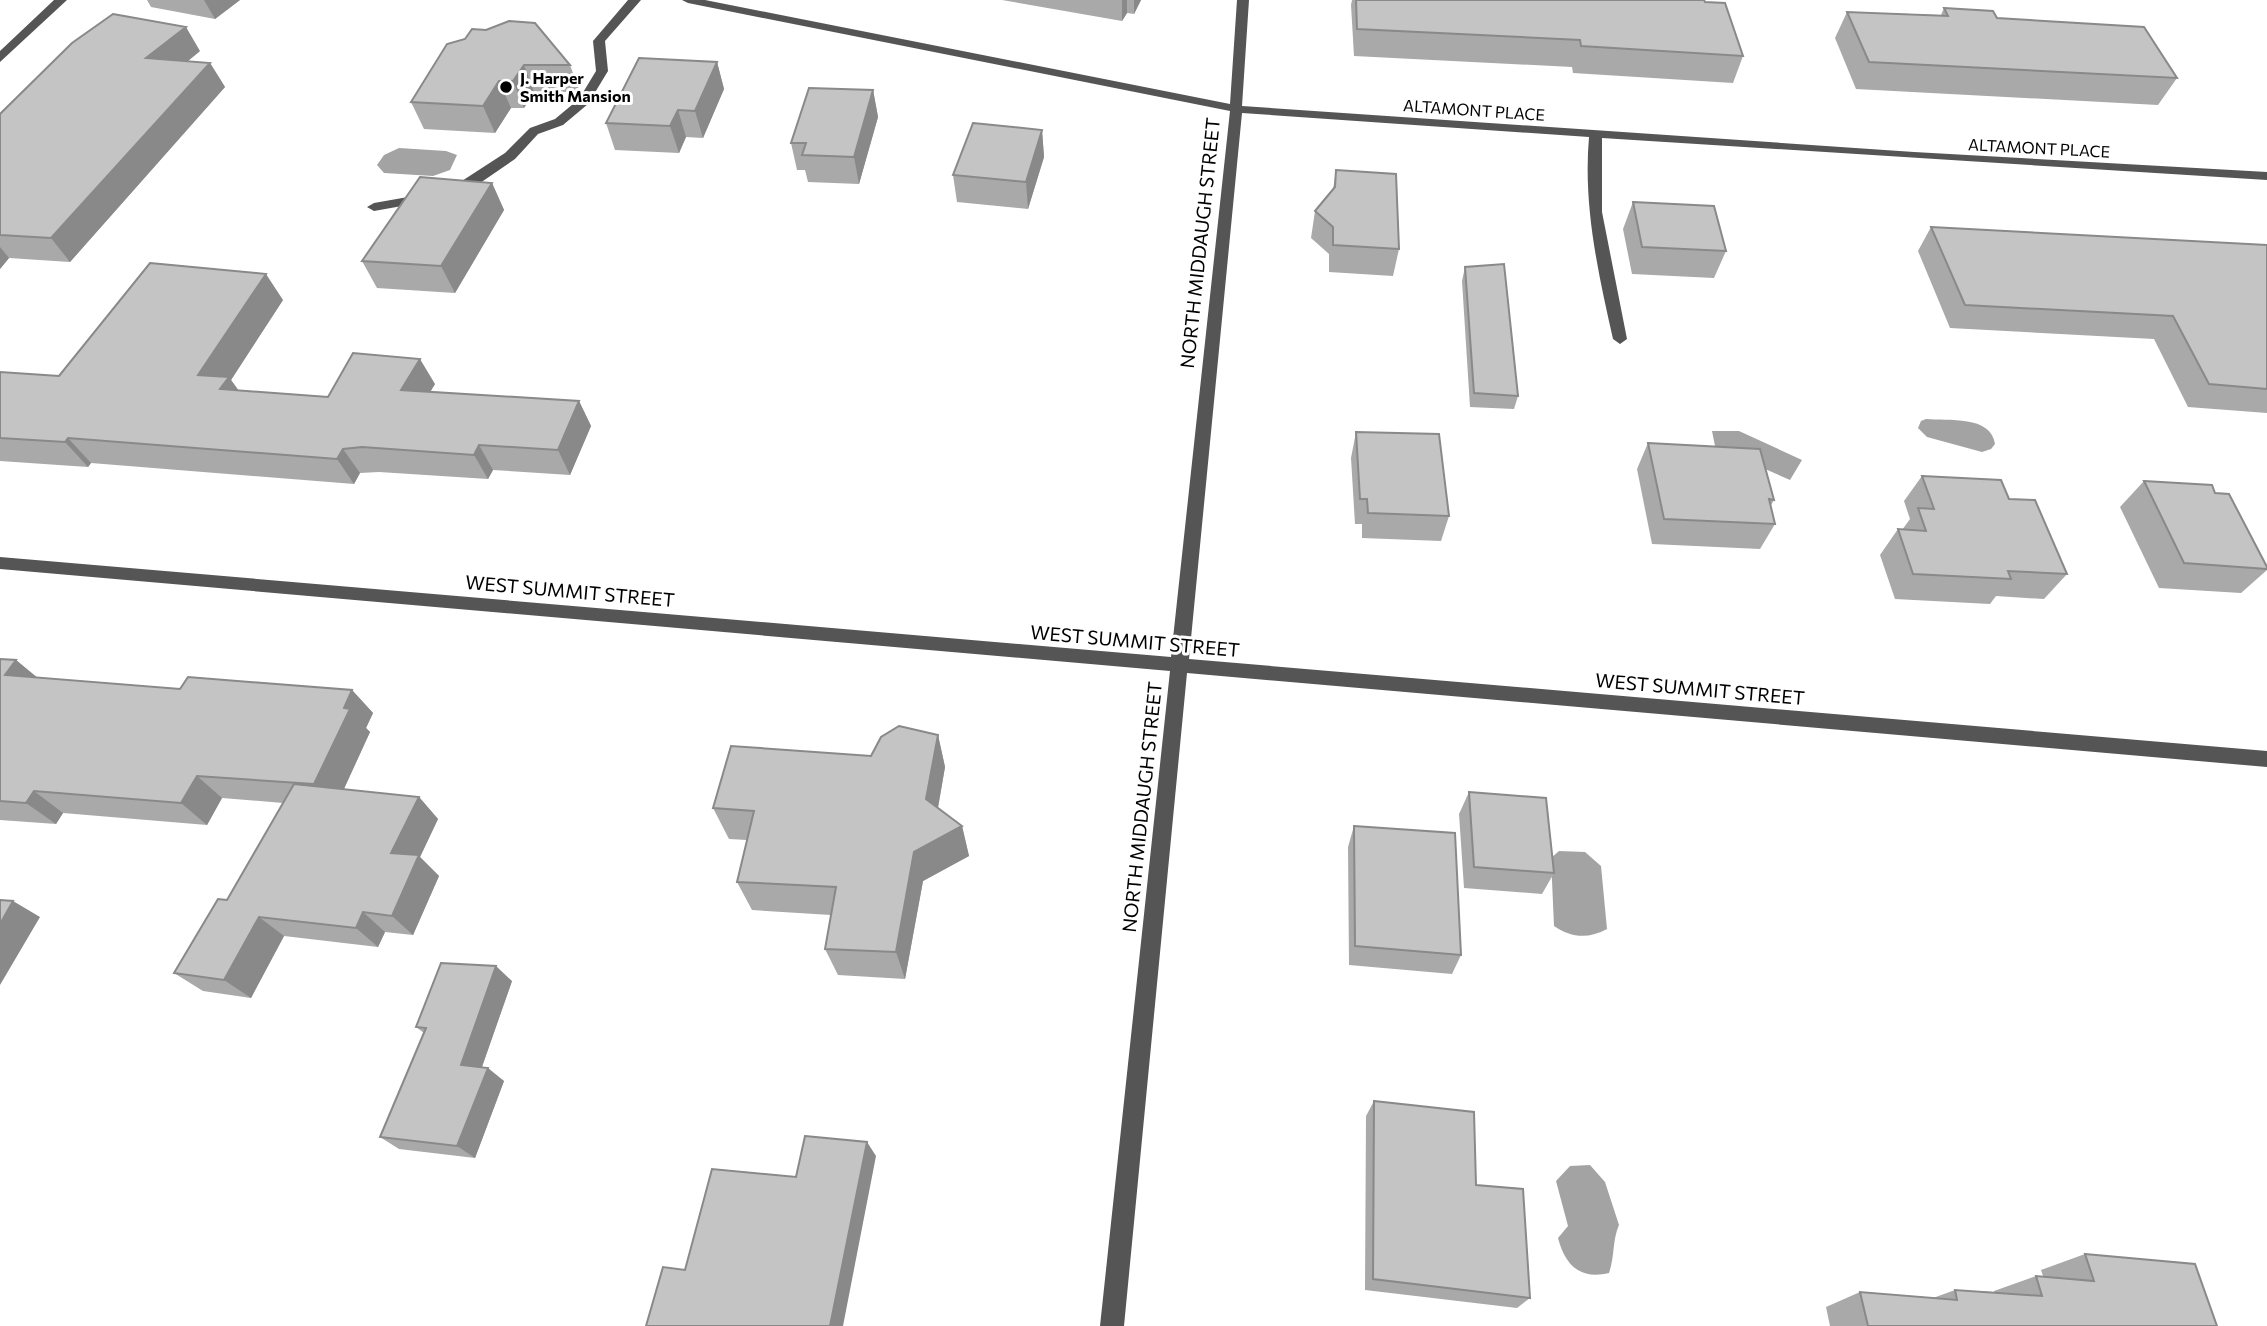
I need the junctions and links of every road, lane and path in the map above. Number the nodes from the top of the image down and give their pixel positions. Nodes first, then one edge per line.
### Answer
1 (61, 0) edge
2 (635, 0) edge
3 (688, 0) edge
4 (1242, 0) edge
5 (0, 58) edge
6 (1236, 109) junction
7 (1596, 135) junction
8 (2267, 176) edge
9 (374, 207) dead end
10 (1620, 339) dead end
11 (0, 562) edge
12 (1177, 666) junction
13 (2267, 759) edge
14 (1112, 1326) edge

1 - 5 street
2 - 9 street
3 - 6 street, ALTAMONT PLACE
4 - 6 street, NORTH MIDDAUGH STREET
6 - 7 street, ALTAMONT PLACE
6 - 12 street, NORTH MIDDAUGH STREET
7 - 8 street, ALTAMONT PLACE
7 - 10 street
11 - 12 street, WEST SUMMIT STREET
12 - 13 street, WEST SUMMIT STREET
12 - 14 street, NORTH MIDDAUGH STREET

